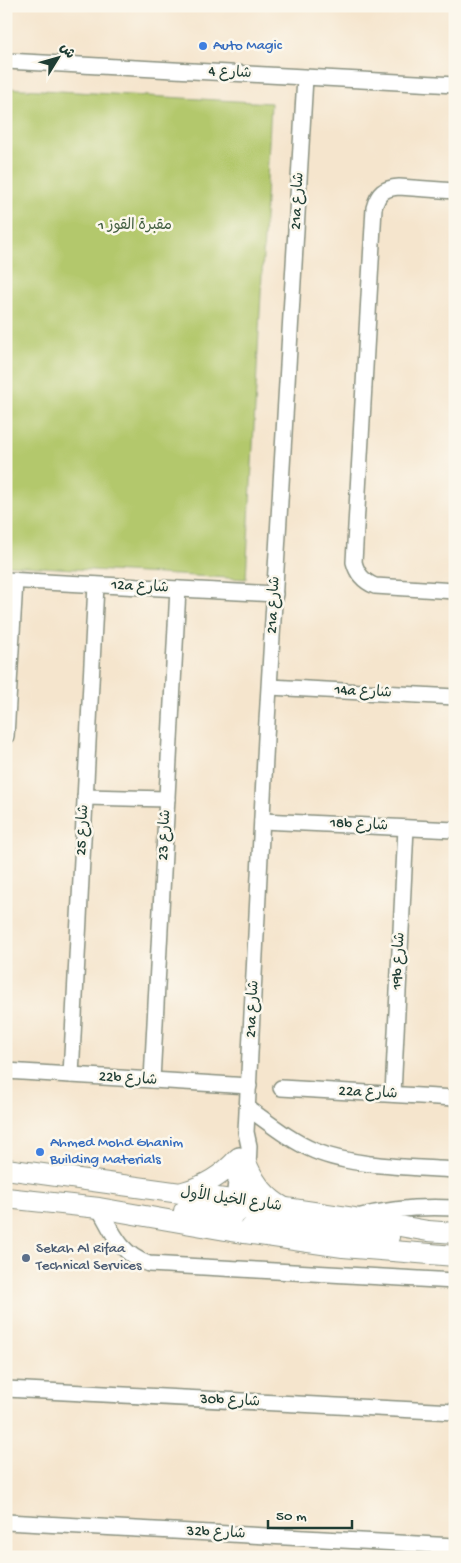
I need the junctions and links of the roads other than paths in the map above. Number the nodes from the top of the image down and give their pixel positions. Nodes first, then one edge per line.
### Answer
1 (6, 61) edge
2 (305, 78) junction
3 (455, 85) edge
4 (455, 191) edge
5 (11, 580) edge
6 (96, 585) junction
7 (178, 589) junction
8 (455, 591) edge
9 (275, 594) junction
10 (270, 687) junction
11 (455, 690) edge
12 (455, 697) edge
13 (6, 736) edge
14 (85, 797) junction
15 (167, 799) junction
16 (262, 820) junction
17 (406, 828) junction
18 (455, 830) edge
19 (6, 1071) edge
20 (71, 1075) junction
21 (152, 1080) junction
22 (249, 1086) junction
23 (281, 1088) dead end
24 (393, 1094) junction
25 (455, 1098) edge
26 (248, 1108) junction
27 (243, 1163) junction
28 (6, 1170) edge
29 (455, 1170) edge
30 (181, 1193) junction
31 (6, 1198) edge
32 (99, 1208) junction
33 (285, 1208) junction
34 (455, 1208) edge
35 (238, 1216) junction
36 (354, 1218) junction
37 (428, 1232) junction
38 (455, 1233) edge
39 (454, 1257) edge
40 (455, 1282) edge
41 (6, 1389) edge
42 (455, 1412) edge
43 (6, 1522) edge
44 (455, 1546) edge

1 - 2 street, شارع 4
2 - 3 street, شارع 4
2 - 9 street, 21a شارع
4 - 8 street
5 - 6 street, 12a شارع
5 - 13 street
6 - 7 street, 12a شارع
6 - 14 street, شارع 25
7 - 9 street, 12a شارع
7 - 15 street, شارع 23
9 - 10 street, 21a شارع
10 - 12 street, 14a شارع
10 - 16 street, 21a شارع
11 - 12 street
14 - 15 street
14 - 20 street, شارع 25
15 - 21 street, شارع 23
16 - 17 street, 18b شارع
16 - 22 street, 21a شارع
17 - 18 street, 18b شارع
17 - 24 street, 19b شارع
19 - 20 street, 22b شارع
20 - 21 street, 22b شارع
21 - 22 street, 22b شارع
22 - 26 street, 21a شارع
23 - 24 street, 22a شارع
24 - 25 street, 22a شارع
26 - 27 street, 21a شارع
26 - 29 street
27 - 30 main road
27 - 33 main road
27 - 35 street, 21a شارع
28 - 30 main road, شارع الخيل الأول
30 - 35 main road, شارع الخيل الأول
31 - 32 main road, شارع الخيل الأول
32 - 35 main road, شارع الخيل الأول
32 - 40 street
33 - 35 main road, شارع الخيل الأول
33 - 36 main road, شارع الخيل الأول
34 - 36 street
35 - 37 main road
35 - 39 main road, شارع الخيل الأول
36 - 37 main road, شارع الخيل الأول
37 - 38 main road, شارع الخيل الأول
41 - 42 street, 30b شارع
43 - 44 street, 32b شارع

